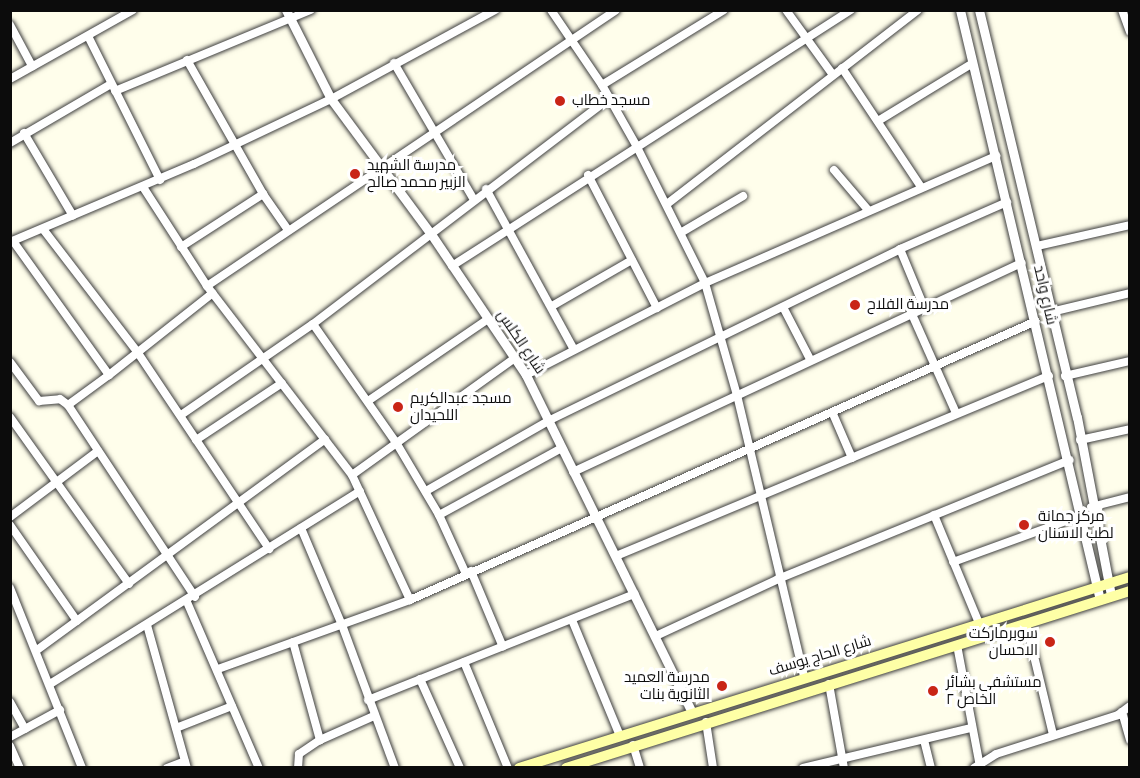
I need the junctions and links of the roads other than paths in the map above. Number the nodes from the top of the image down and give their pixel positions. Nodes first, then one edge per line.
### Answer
1 (133, 10) edge
2 (286, 10) edge
3 (311, 10) edge
4 (495, 10) edge
5 (551, 10) edge
6 (616, 10) edge
7 (724, 10) edge
8 (786, 10) edge
9 (851, 10) edge
10 (918, 10) edge
11 (960, 10) edge
12 (978, 10) edge
13 (1122, 10) edge
14 (290, 22) junction
15 (10, 25) edge
16 (1130, 32) edge
17 (88, 36) junction
18 (804, 37) junction
19 (571, 40) junction
20 (187, 60) junction
21 (393, 63) junction
22 (973, 63) junction
23 (32, 66) junction
24 (842, 68) junction
25 (833, 75) junction
26 (10, 79) edge
27 (602, 85) junction
28 (113, 88) junction
29 (999, 93) junction
30 (982, 97) junction
31 (610, 98) junction
32 (331, 99) junction
33 (878, 120) junction
34 (24, 133) junction
35 (437, 133) junction
36 (10, 143) edge
37 (235, 144) junction
38 (636, 145) junction
39 (996, 156) junction
40 (380, 168) junction
41 (834, 170) dead end
42 (588, 175) junction
43 (160, 180) junction
44 (143, 187) junction
45 (921, 187) junction
46 (486, 189) junction
47 (263, 194) junction
48 (743, 196) dead end
49 (474, 200) junction
50 (1007, 202) junction
51 (667, 204) junction
52 (868, 210) junction
53 (73, 216) junction
54 (1130, 225) edge
55 (507, 227) junction
56 (43, 229) junction
57 (288, 230) junction
58 (682, 232) junction
59 (431, 234) junction
60 (12, 242) edge
61 (1037, 246) junction
62 (181, 247) junction
63 (900, 249) junction
64 (632, 260) junction
65 (1022, 263) junction
66 (452, 266) junction
67 (705, 283) junction
68 (207, 286) junction
69 (213, 293) junction
70 (1130, 293) edge
71 (552, 306) junction
72 (783, 307) junction
73 (924, 307) junction
74 (657, 308) junction
75 (911, 312) junction
76 (1051, 312) junction
77 (488, 320) junction
78 (1036, 321) junction
79 (313, 324) junction
80 (721, 336) junction
81 (574, 350) junction
82 (138, 353) junction
83 (515, 358) junction
84 (265, 359) junction
85 (810, 359) junction
86 (1130, 361) edge
87 (10, 362) edge
88 (935, 366) junction
89 (109, 375) junction
90 (526, 375) junction
91 (1049, 376) junction
92 (1065, 376) junction
93 (282, 383) junction
94 (737, 395) junction
95 (368, 401) junction
96 (68, 405) junction
97 (956, 413) junction
98 (833, 414) junction
99 (181, 415) junction
100 (10, 417) edge
101 (550, 420) junction
102 (1130, 429) edge
103 (325, 439) junction
104 (196, 440) junction
105 (1080, 440) junction
106 (398, 444) junction
107 (562, 448) junction
108 (98, 451) junction
109 (751, 451) junction
110 (852, 458) junction
111 (1070, 460) junction
112 (573, 472) junction
113 (352, 475) junction
114 (56, 482) junction
115 (360, 491) junction
116 (426, 491) junction
117 (760, 495) junction
118 (1130, 497) edge
119 (236, 501) junction
120 (1091, 507) junction
121 (439, 515) junction
122 (934, 515) junction
123 (1082, 515) junction
124 (10, 517) edge
125 (596, 518) junction
126 (10, 525) edge
127 (301, 528) junction
128 (269, 549) junction
129 (168, 555) junction
130 (616, 556) junction
131 (953, 562) junction
132 (468, 573) junction
133 (1130, 577) edge
134 (778, 579) junction
135 (1110, 583) junction
136 (129, 584) junction
137 (1098, 586) junction
138 (10, 588) edge
139 (1130, 591) edge
140 (634, 594) junction
141 (195, 597) junction
142 (1106, 598) junction
143 (410, 600) junction
144 (187, 602) junction
145 (572, 620) junction
146 (77, 621) junction
147 (979, 623) junction
148 (1026, 623) junction
149 (147, 625) junction
150 (342, 625) junction
151 (656, 636) junction
152 (293, 642) junction
153 (957, 645) junction
154 (502, 647) junction
155 (37, 650) junction
156 (464, 663) junction
157 (218, 669) junction
158 (804, 676) junction
159 (420, 679) junction
160 (50, 684) junction
161 (829, 684) junction
162 (368, 700) junction
163 (10, 702) edge
164 (232, 706) junction
165 (1130, 706) edge
166 (60, 710) junction
167 (692, 712) junction
168 (1122, 712) junction
169 (374, 716) junction
170 (706, 722) junction
171 (176, 728) junction
172 (971, 728) junction
173 (25, 729) junction
174 (1053, 735) junction
175 (620, 736) junction
176 (10, 737) edge
177 (320, 740) junction
178 (924, 740) junction
179 (1130, 741) edge
180 (10, 746) edge
181 (633, 746) junction
182 (843, 763) edge
183 (186, 764) edge
184 (522, 767) edge
185 (977, 767) edge
186 (20, 768) edge
187 (82, 768) edge
188 (166, 768) edge
189 (259, 768) edge
190 (298, 768) edge
191 (395, 768) edge
192 (460, 768) edge
193 (508, 768) edge
194 (566, 768) edge
195 (640, 768) edge
196 (713, 768) edge
197 (803, 768) edge
198 (931, 768) edge

1 - 17 street
2 - 14 street, شارع الكلس
3 - 14 street
4 - 21 street
5 - 19 street
6 - 19 street
7 - 27 street
8 - 18 street
9 - 18 street
10 - 24 street
11 - 22 street, شارع واحد
12 - 29 street, شارع واحد
13 - 16 street
14 - 20 street
14 - 32 street, شارع الكلس
15 - 23 street
17 - 23 street
17 - 28 street
18 - 25 street
18 - 38 street
19 - 27 street
19 - 35 street
20 - 28 street
20 - 37 street
21 - 32 street
21 - 35 street
22 - 30 street, شارع واحد
22 - 33 street
23 - 26 street
24 - 25 street
24 - 33 street
25 - 51 street
27 - 31 street
28 - 34 street
28 - 43 street
29 - 30 street
29 - 61 street, شارع واحد
30 - 39 street, شارع واحد
31 - 38 street
31 - 46 street
32 - 37 street
32 - 40 street, شارع الكلس
33 - 45 street
34 - 36 street
34 - 53 street
35 - 40 street
35 - 49 street
37 - 43 street
37 - 47 street
38 - 42 street
38 - 51 street
39 - 45 street
39 - 50 street, شارع واحد
40 - 57 street
40 - 59 street, شارع الكلس
41 - 52 street
42 - 55 street
42 - 64 street
43 - 44 street
44 - 53 street
44 - 62 street
45 - 52 street
46 - 49 street
46 - 55 street
47 - 57 street
47 - 62 street
48 - 58 street
49 - 59 street
50 - 63 street
50 - 65 street, شارع واحد
51 - 58 street
52 - 67 street
53 - 56 street
54 - 61 street
55 - 66 street
55 - 71 street
56 - 60 street
56 - 82 street
57 - 68 street
58 - 67 street
59 - 66 street, شارع الكلس
59 - 79 street
60 - 89 street
61 - 76 street, شارع واحد
62 - 68 street
63 - 72 street
63 - 73 street
64 - 71 street
64 - 74 street
65 - 73 street
65 - 78 street, شارع واحد
66 - 77 street, شارع الكلس
67 - 74 street
67 - 80 street
68 - 69 street
69 - 82 street
69 - 84 street
70 - 76 street
71 - 81 street
72 - 80 street
72 - 85 street
73 - 75 street
74 - 81 street
75 - 85 street
75 - 88 street
76 - 92 street, شارع واحد
77 - 83 street, شارع الكلس
77 - 95 street
78 - 88 street
78 - 91 street, شارع واحد
79 - 84 street
79 - 95 street
80 - 94 street
80 - 101 street
81 - 90 street
82 - 89 street
82 - 99 street
83 - 90 street, شارع الكلس
83 - 106 street
84 - 93 street
84 - 99 street
85 - 94 street
86 - 92 street
87 - 96 street
88 - 97 street
88 - 98 street
89 - 96 street
90 - 101 street, شارع الكلس
91 - 97 street
91 - 111 street, شارع واحد
92 - 105 street, شارع واحد
93 - 103 street
93 - 104 street
94 - 109 street
94 - 112 street
95 - 106 street
96 - 108 street
97 - 110 street
98 - 109 street
98 - 110 street
99 - 104 street
100 - 114 street
101 - 107 street, شارع الكلس
101 - 116 street
102 - 105 street
103 - 113 street
103 - 119 street
104 - 119 street
105 - 120 street, شارع واحد
106 - 113 street
106 - 116 street
107 - 112 street, شارع الكلس
107 - 121 street
108 - 114 street
108 - 129 street
109 - 117 street
109 - 125 street
110 - 117 street
111 - 122 street
111 - 123 street, شارع واحد
112 - 125 street, شارع الكلس
113 - 115 street
114 - 124 street
114 - 136 street
115 - 127 street
115 - 143 street
116 - 121 street
117 - 130 street
117 - 134 street
118 - 120 street
119 - 128 street
119 - 129 street
120 - 135 street, شارع واحد
121 - 132 street
122 - 131 street
122 - 134 street
123 - 131 street
123 - 137 street, شارع واحد
125 - 130 street, شارع الكلس
125 - 132 street
126 - 146 street
127 - 128 street
127 - 150 street
128 - 141 street
129 - 136 street
129 - 141 street
130 - 140 street, شارع الكلس
131 - 147 street
132 - 143 street
132 - 154 street
133 - 135 main road, شارع الحاج يوسف
134 - 151 street
134 - 158 street
135 - 137 main road, شارع الحاج يوسف
135 - 142 street, شارع واحد
136 - 146 street
137 - 142 street, شارع واحد
137 - 147 main road, شارع الحاج يوسف
138 - 155 street
139 - 142 main road, شارع الحاج يوسف
140 - 145 street
140 - 151 street, شارع الكلس
141 - 144 street
142 - 148 main road, شارع الحاج يوسف
143 - 150 street
144 - 149 street
144 - 157 street
145 - 154 street
145 - 175 street
146 - 155 street
147 - 158 main road, شارع الحاج يوسف
148 - 153 main road, شارع الحاج يوسف
148 - 174 street
149 - 160 street
149 - 171 street
150 - 152 street
150 - 162 street
151 - 167 street, شارع الكلس
152 - 157 street
152 - 177 street
153 - 161 main road, شارع الحاج يوسف
153 - 172 street
154 - 156 street
155 - 160 street
156 - 159 street
156 - 193 street
157 - 164 street
158 - 167 main road, شارع الحاج يوسف
159 - 162 street
159 - 192 street
160 - 166 street
161 - 170 main road, شارع الحاج يوسف
161 - 182 street
162 - 169 street
163 - 173 street
164 - 171 street
164 - 189 street
165 - 168 street
166 - 173 street
166 - 187 street
167 - 175 main road, شارع الحاج يوسف
168 - 174 street
168 - 179 street
169 - 177 street
169 - 191 street
170 - 181 main road, شارع الحاج يوسف
170 - 196 street
171 - 183 street
172 - 178 street
172 - 185 street
173 - 176 street
174 - 185 street
175 - 184 main road, شارع الحاج يوسف
177 - 190 street
178 - 182 street
178 - 198 street
180 - 186 street
181 - 194 main road, شارع الحاج يوسف
181 - 195 street
182 - 197 street
183 - 188 street

